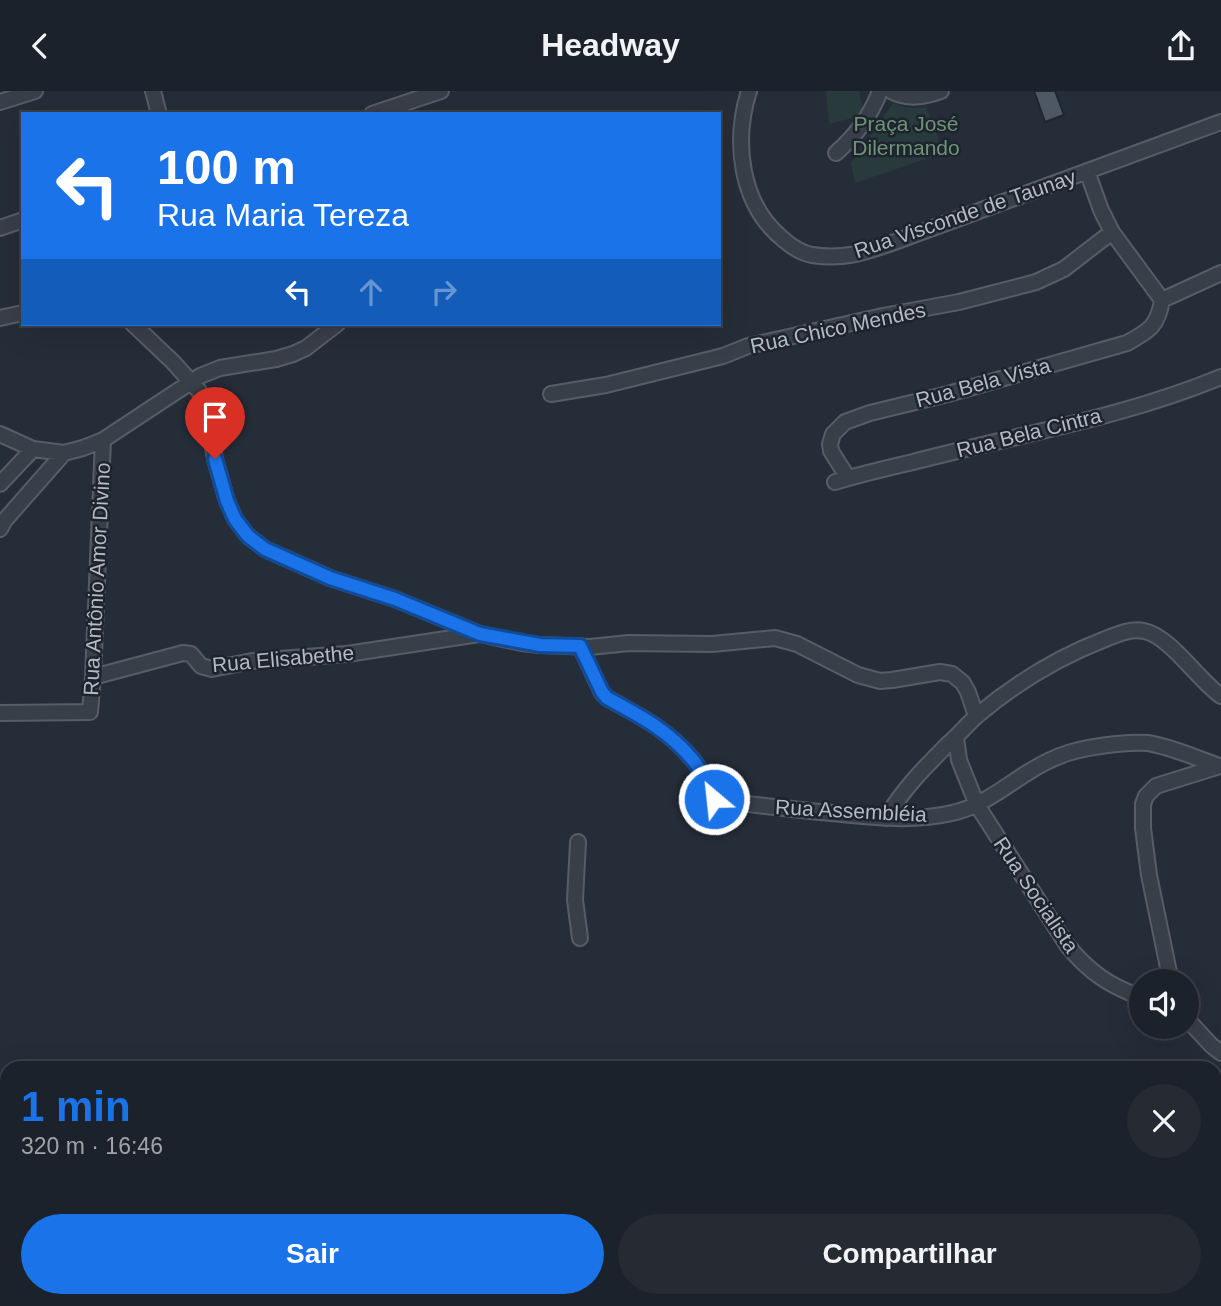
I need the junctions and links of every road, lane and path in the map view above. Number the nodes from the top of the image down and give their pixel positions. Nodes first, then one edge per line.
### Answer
1 (35, 91) edge
2 (153, 91) edge
3 (441, 91) edge
4 (749, 91) edge
5 (880, 91) edge
6 (891, 91) edge
7 (941, 91) edge
8 (1, 100) edge
9 (158, 112) edge
10 (378, 112) edge
11 (1221, 122) edge
12 (836, 153) dead end
13 (1087, 171) junction
14 (21, 221) edge
15 (0, 227) edge
16 (1112, 232) junction
17 (1221, 273) edge
18 (1162, 300) junction
19 (21, 313) edge
20 (0, 318) edge
21 (135, 326) edge
22 (334, 326) edge
23 (1221, 377) edge
24 (192, 381) junction
25 (551, 394) dead end
26 (0, 434) edge
27 (103, 440) junction
28 (33, 449) junction
29 (64, 453) junction
30 (842, 480) joint
31 (0, 484) edge
32 (0, 529) edge
33 (480, 634) junction
34 (580, 646) junction
35 (93, 677) junction
36 (1221, 696) edge
37 (0, 713) edge
38 (976, 716) junction
39 (956, 737) junction
40 (1220, 765) edge
41 (977, 805) junction
42 (886, 818) junction
43 (578, 842) dead end
44 (580, 938) dead end
45 (1168, 969) edge
46 (1129, 991) edge
47 (1199, 1032) edge
48 (1221, 1053) edge

1 - 8 street
2 - 9 street
3 - 10 street
4 - 13 street, Rua Visconde de Taunay
5 - 12 street
6 - 7 street
11 - 13 street, Rua Visconde de Taunay
13 - 16 street
14 - 15 street
16 - 18 street
16 - 25 street, Rua Chico Mendes
17 - 18 street
18 - 30 street, Rua Bela Vista
19 - 20 street
21 - 24 street
22 - 24 street
23 - 30 street, Rua Bela Cintra
24 - 27 street
24 - 33 street
26 - 28 street
27 - 29 street
27 - 35 street, Rua Antônio Amor Divino
28 - 29 street
28 - 31 street
29 - 32 street
33 - 34 street
33 - 35 street, Rua Elisabethe
34 - 38 street
34 - 42 street, Rua Assembléia
35 - 37 street, Rua Antônio Amor Divino
36 - 38 street
38 - 39 street
39 - 41 street, Rua Socialista
39 - 42 street
40 - 41 street, Rua Assembléia
40 - 45 street
41 - 42 street, Rua Assembléia
41 - 46 street, Rua Socialista
43 - 44 street
47 - 48 street

